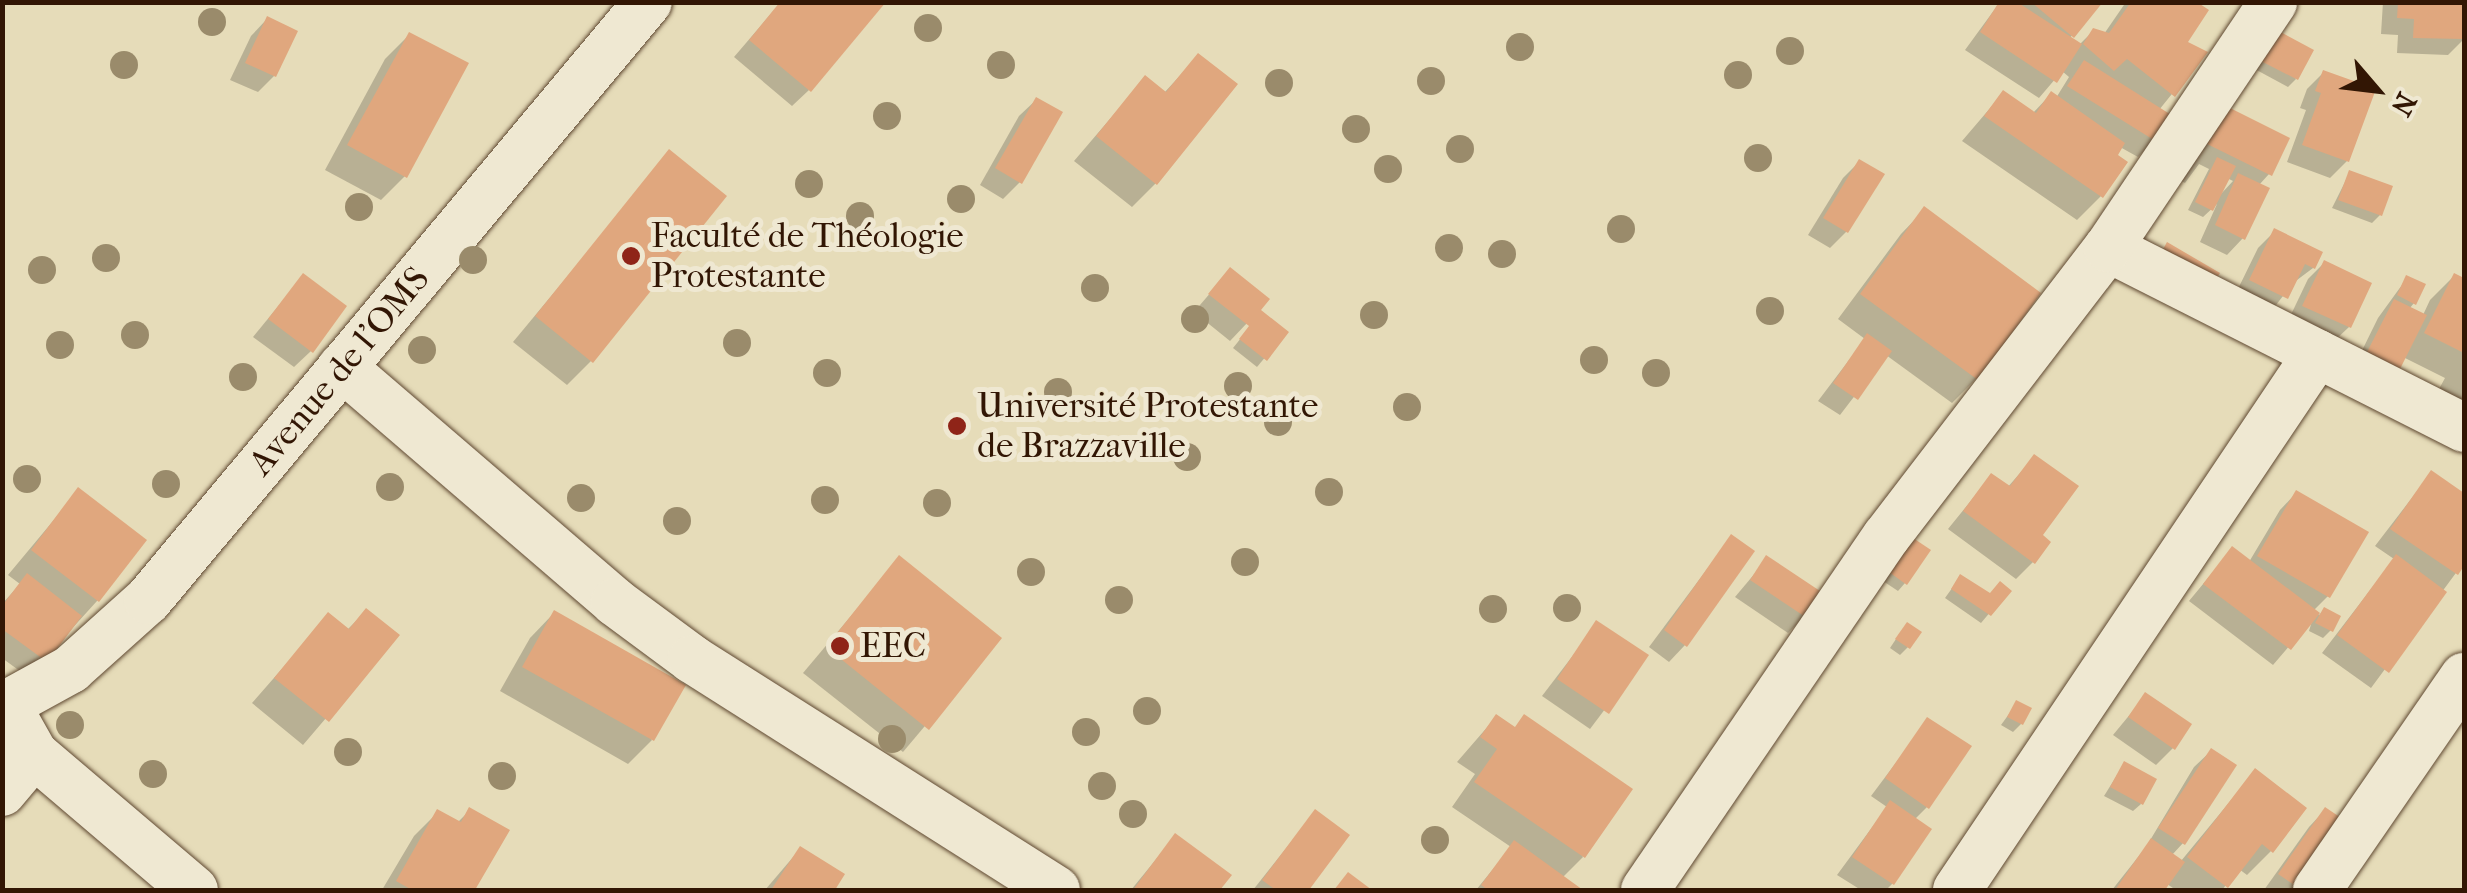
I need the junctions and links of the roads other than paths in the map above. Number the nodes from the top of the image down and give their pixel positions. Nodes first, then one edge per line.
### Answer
1 (648, 2) edge
2 (2273, 2) edge
3 (2108, 248) junction
4 (2317, 354) junction
5 (342, 367) junction
6 (2464, 428) edge
7 (2464, 677) edge
8 (4, 706) edge
9 (34, 754) junction
10 (2, 792) edge
11 (194, 890) edge
12 (1056, 890) edge
13 (1645, 890) edge
14 (1957, 890) edge
15 (2316, 890) edge

1 - 5 street, Avenue de l'OMS
2 - 3 street
3 - 4 street
3 - 13 street
4 - 6 street
4 - 14 street
5 - 8 street, Avenue de l'OMS
5 - 12 street
7 - 15 street
8 - 9 street
9 - 10 street
9 - 11 street

